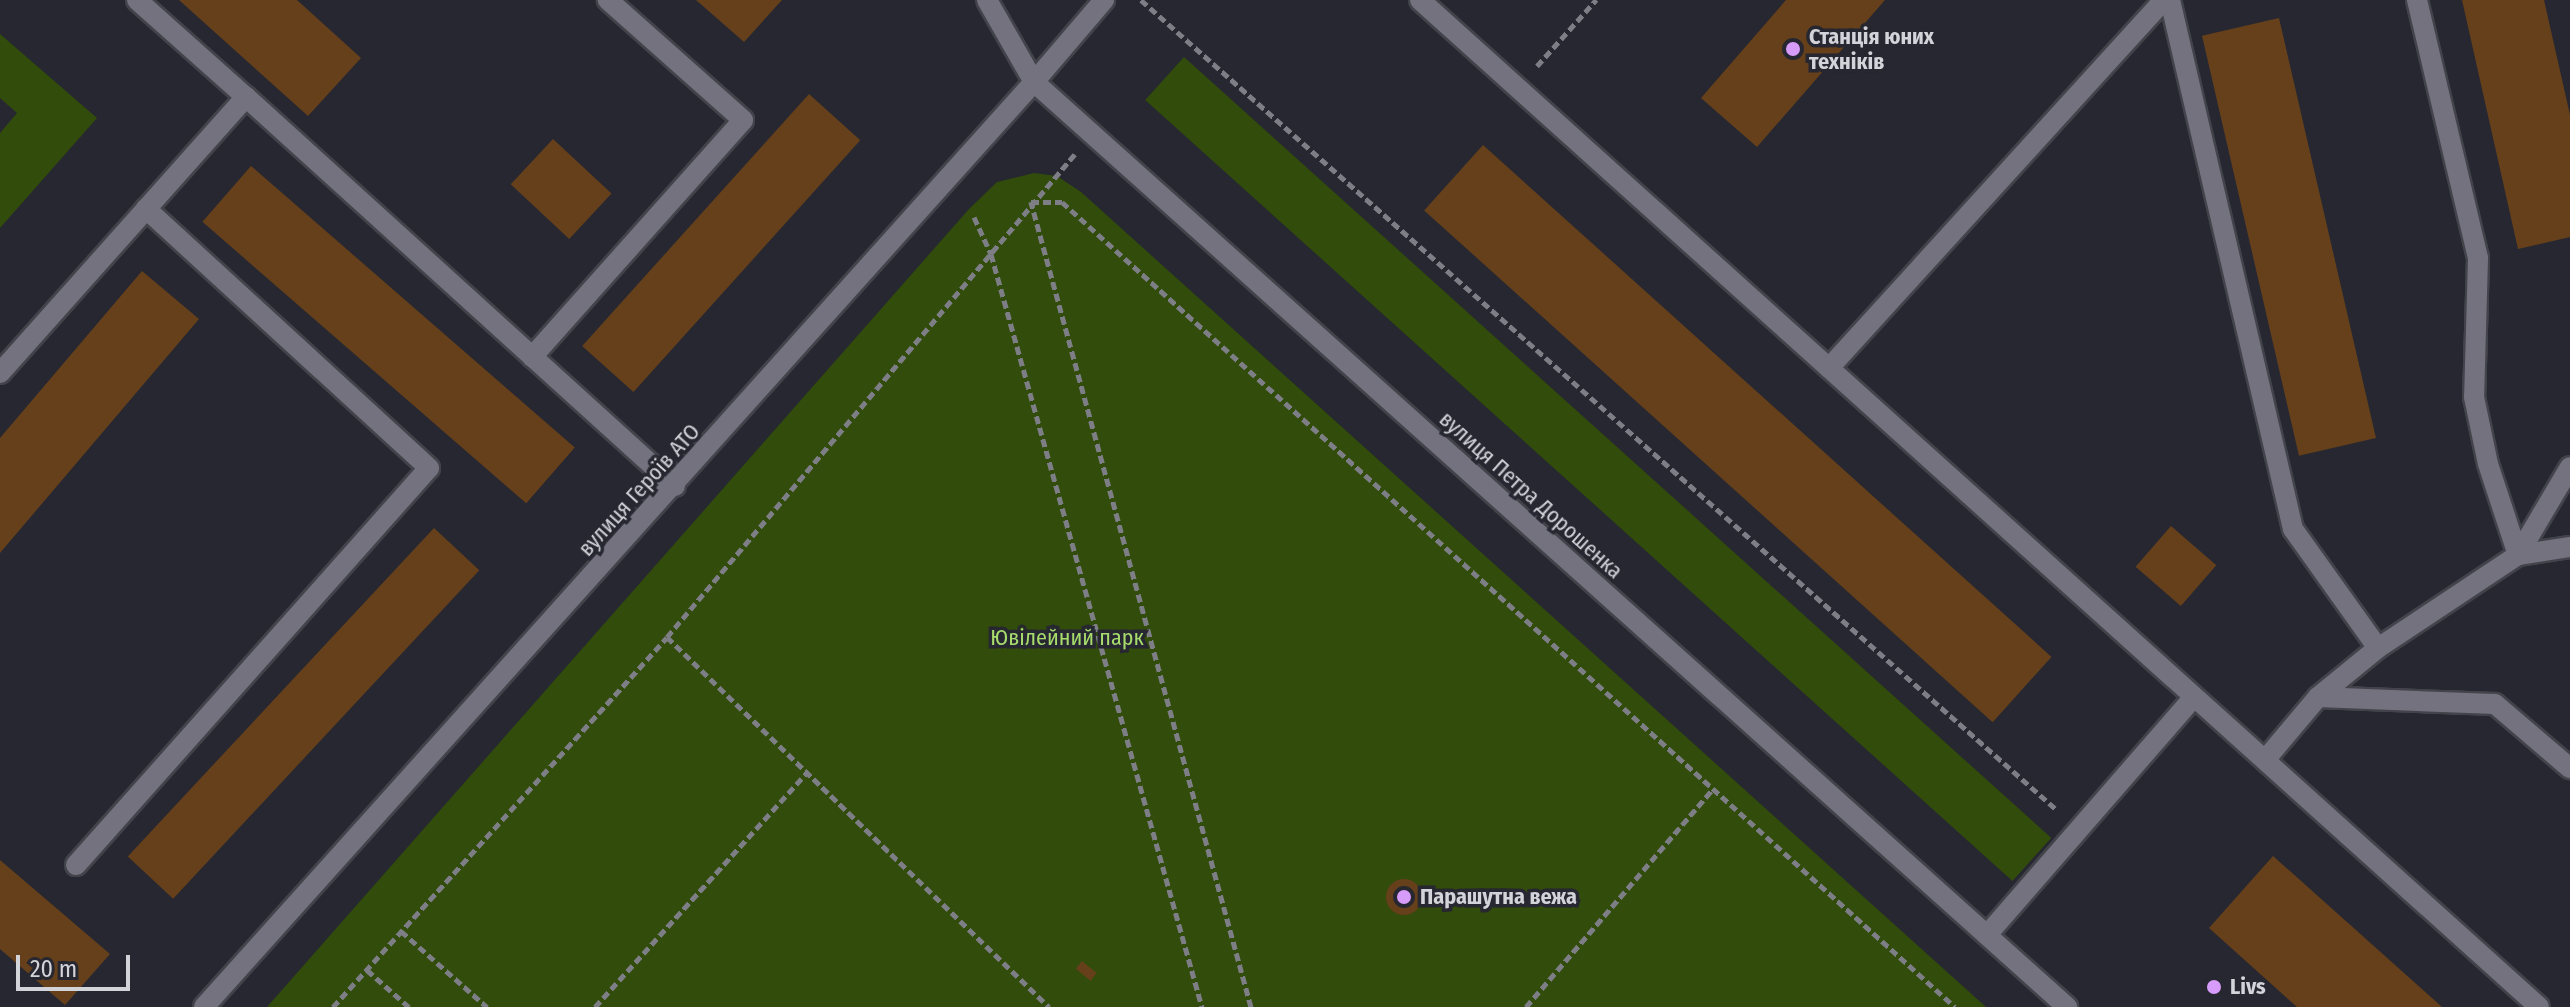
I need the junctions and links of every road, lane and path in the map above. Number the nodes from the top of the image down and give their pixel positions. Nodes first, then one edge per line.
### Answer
1 (137, 0) edge
2 (608, 0) edge
3 (987, 0) edge
4 (1104, 0) edge
5 (1141, 0) edge
6 (1420, 0) edge
7 (1596, 0) edge
8 (2164, 0) edge
9 (2170, 0) edge
10 (2417, 0) edge
11 (1034, 82) junction
12 (1518, 88) junction
13 (246, 97) junction
14 (1092, 135) junction
15 (1031, 202) junction
16 (146, 209) junction
17 (974, 217) dead end
18 (991, 254) junction
19 (532, 357) junction
20 (1829, 368) junction
21 (0, 373) edge
22 (2570, 467) edge
23 (675, 486) junction
24 (2570, 547) edge
25 (2518, 555) junction
26 (667, 637) junction
27 (2378, 648) junction
28 (2194, 697) junction
29 (2318, 697) junction
30 (2265, 760) junction
31 (2570, 768) edge
32 (808, 771) junction
33 (1713, 789) junction
34 (2079, 829) junction
35 (76, 865) dead end
36 (401, 931) junction
37 (1987, 935) junction
38 (367, 970) junction
39 (204, 1007) edge
40 (333, 1007) edge
41 (409, 1007) edge
42 (487, 1007) edge
43 (595, 1007) edge
44 (1049, 1007) edge
45 (1202, 1007) edge
46 (1251, 1007) edge
47 (1526, 1007) edge
48 (1955, 1007) edge
49 (2067, 1007) edge
50 (2539, 1007) edge

1 - 13 main road
2 - 19 main road
3 - 11 main road, вулиця Петра Дорошенка
4 - 11 main road, вулиця Героїв АТО
5 - 34 path
6 - 12 main road
7 - 12 path
8 - 20 main road
9 - 27 main road
10 - 25 main road
11 - 14 main road, вулиця Петра Дорошенка
11 - 23 main road, вулиця Героїв АТО
12 - 20 main road
13 - 16 main road
13 - 19 main road
14 - 15 path
14 - 37 main road, вулиця Петра Дорошенка
15 - 18 path
15 - 33 path
15 - 46 path
16 - 21 main road
16 - 35 main road
17 - 18 path
18 - 26 path
18 - 45 path
19 - 23 main road
20 - 28 main road
22 - 25 main road
23 - 39 main road, вулиця Героїв АТО
24 - 25 main road
25 - 27 main road
26 - 32 path
26 - 36 path
27 - 29 main road
28 - 30 main road
28 - 34 main road
29 - 30 main road
29 - 31 main road
30 - 50 main road
32 - 43 path
32 - 44 path
33 - 47 path
33 - 48 path
34 - 37 main road
36 - 38 path
36 - 42 path
37 - 49 main road, вулиця Петра Дорошенка
38 - 40 path
38 - 41 path

